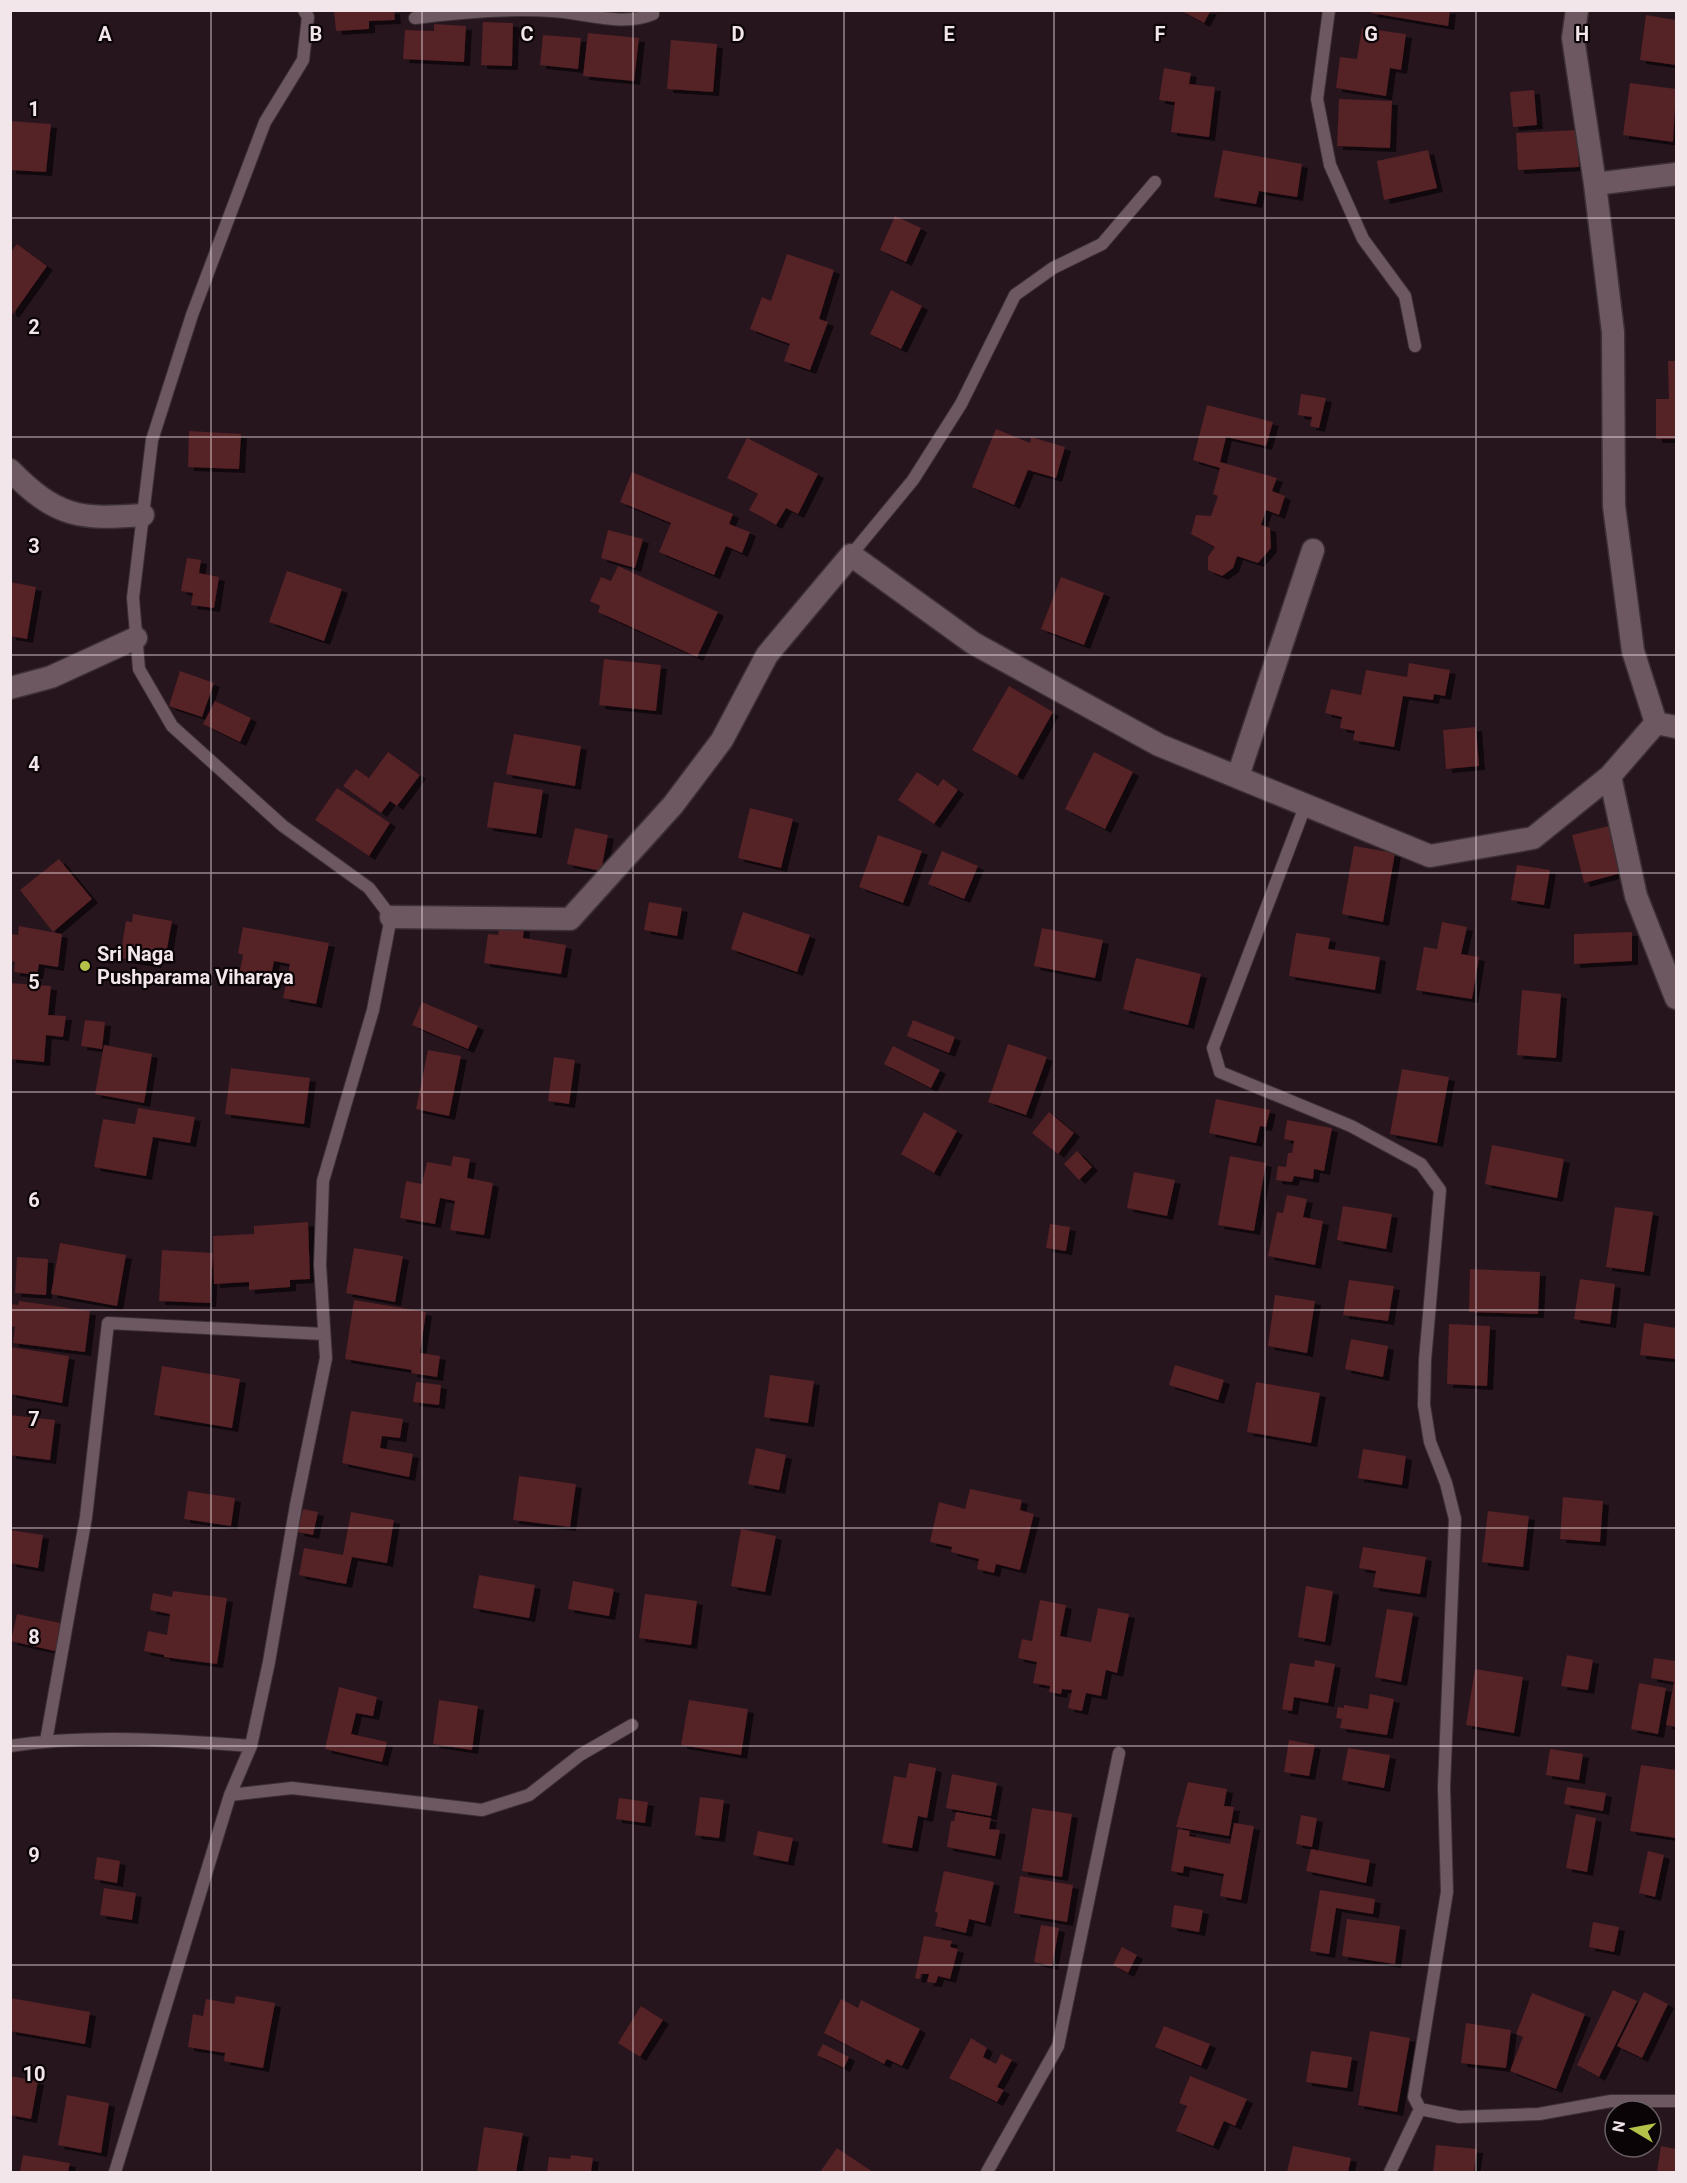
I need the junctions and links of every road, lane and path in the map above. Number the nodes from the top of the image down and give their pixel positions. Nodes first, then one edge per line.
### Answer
1 (304, 10) edge
2 (653, 10) edge
3 (1329, 10) edge
4 (1576, 10) edge
5 (415, 18) dead end
6 (1677, 174) edge
7 (1155, 182) dead end
8 (1595, 184) junction
9 (1415, 346) dead end
10 (10, 470) edge
11 (143, 515) junction
12 (1313, 550) dead end
13 (851, 555) junction
14 (136, 638) junction
15 (10, 688) edge
16 (1666, 725) edge
17 (1238, 776) junction
18 (1610, 776) junction
19 (1306, 804) junction
20 (391, 918) junction
21 (1677, 998) edge
22 (324, 1334) junction
23 (632, 1725) dead end
24 (46, 1741) junction
25 (10, 1746) edge
26 (251, 1746) junction
27 (1119, 1753) dead end
28 (230, 1795) junction
29 (1677, 2101) edge
30 (1420, 2109) junction
31 (115, 2172) edge
32 (987, 2172) edge
33 (1390, 2172) edge

1 - 11 lane
2 - 5 lane
3 - 9 lane
4 - 8 street
6 - 8 street
7 - 13 lane
8 - 16 street
10 - 11 street
11 - 14 lane
12 - 17 street
13 - 17 street
13 - 20 street
14 - 15 street
14 - 20 lane
16 - 18 street
17 - 19 street
18 - 19 street
18 - 21 street
19 - 30 lane
20 - 22 lane
22 - 24 lane
22 - 26 lane
23 - 28 lane
24 - 25 lane
24 - 26 lane
26 - 28 lane
27 - 32 lane
28 - 31 lane
29 - 30 lane
30 - 33 lane

